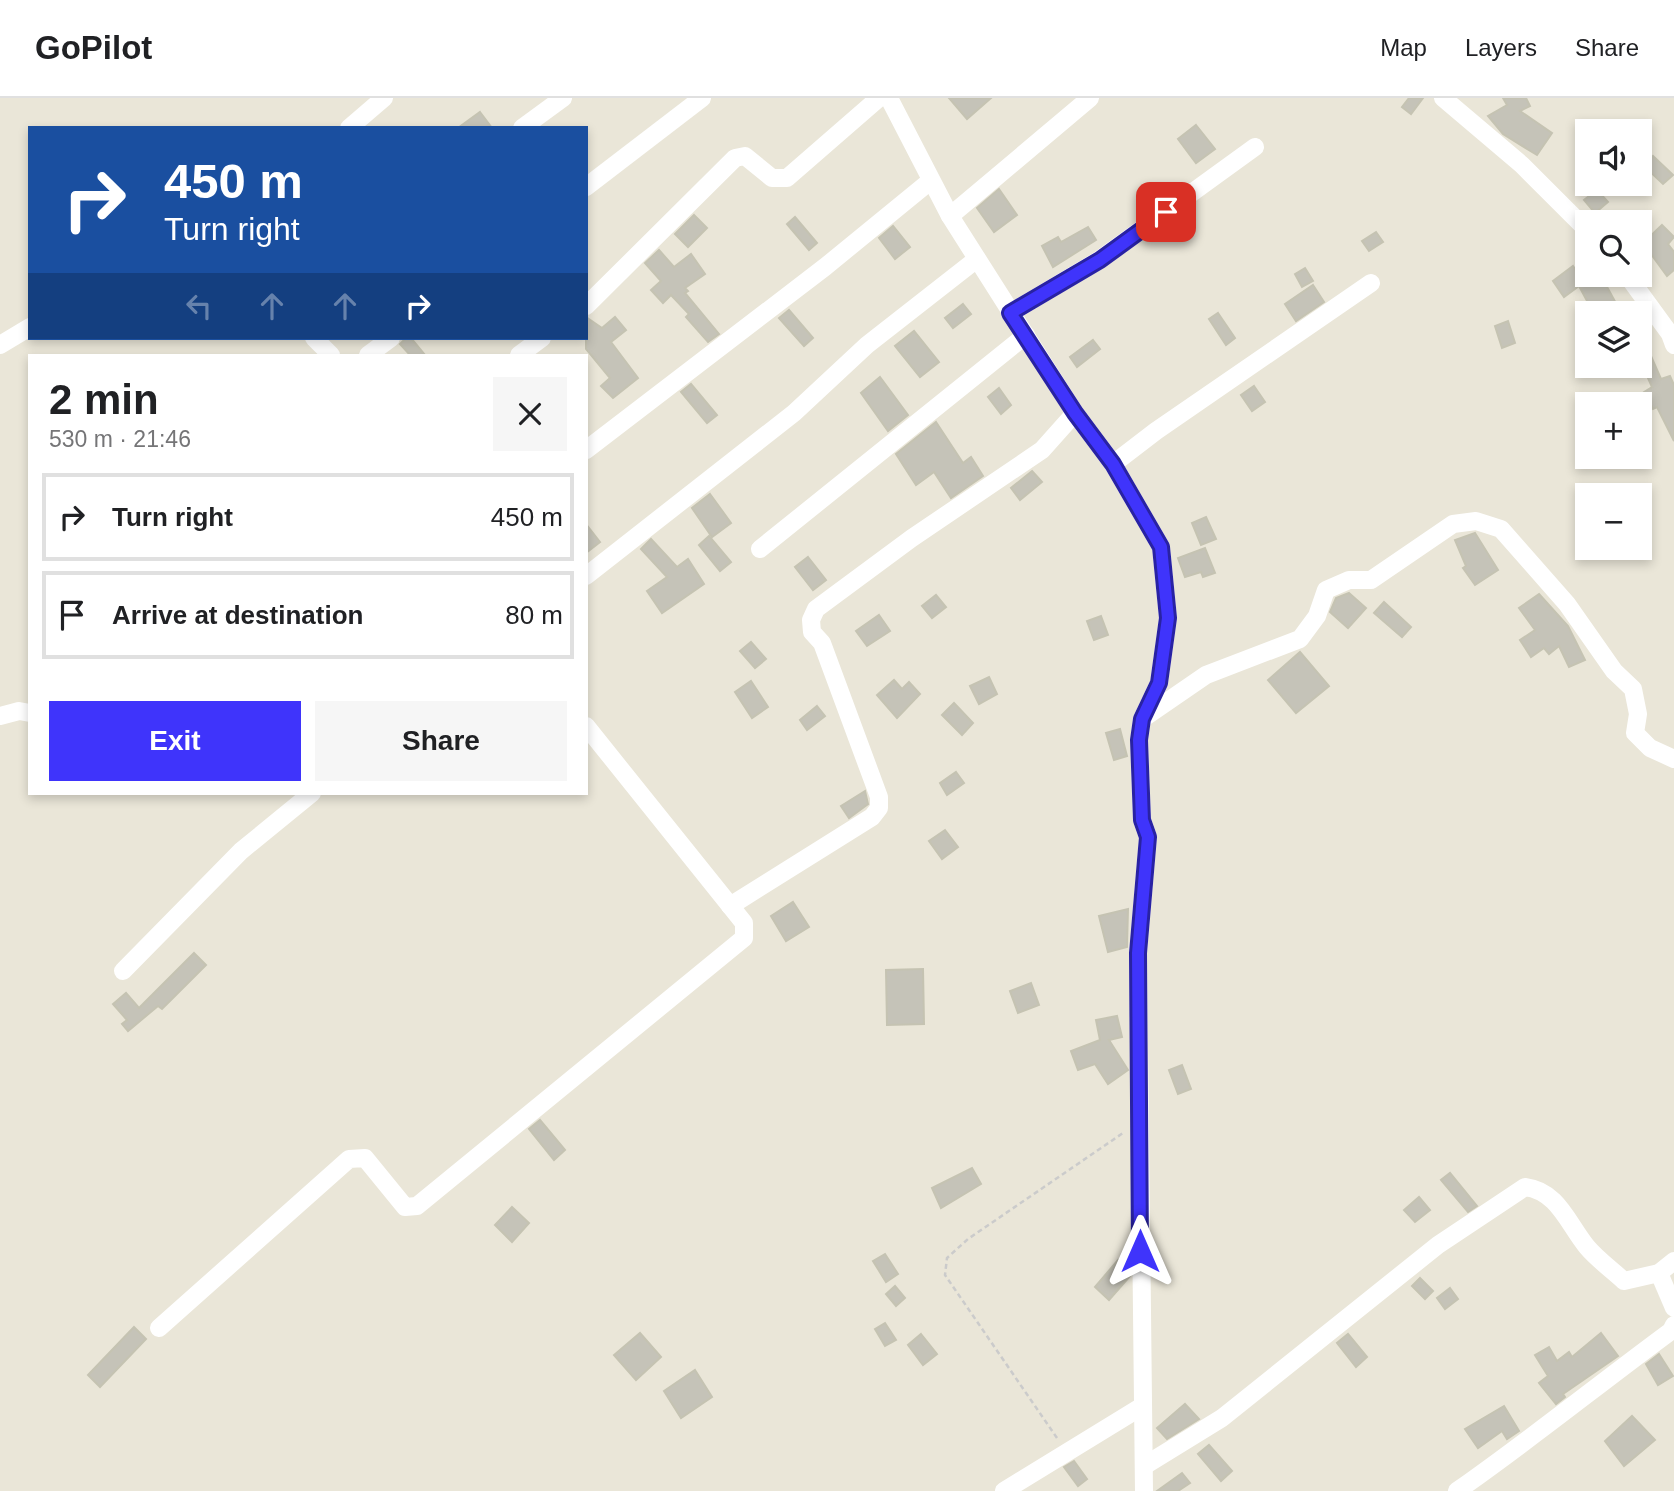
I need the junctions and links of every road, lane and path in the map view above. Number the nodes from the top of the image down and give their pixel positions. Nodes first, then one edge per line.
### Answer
1 (384, 98) edge
2 (563, 98) edge
3 (702, 98) edge
4 (879, 98) edge
5 (889, 98) edge
6 (1090, 98) edge
7 (1443, 98) edge
8 (351, 126) edge
9 (525, 126) edge
10 (1255, 147) dead end
11 (929, 182) junction
12 (588, 185) edge
13 (950, 216) junction
14 (1575, 218) edge
15 (977, 259) junction
16 (1371, 283) dead end
17 (1636, 287) edge
18 (588, 304) edge
19 (1010, 313) junction
20 (28, 328) edge
21 (1026, 335) junction
22 (316, 340) edge
23 (388, 340) edge
24 (539, 340) edge
25 (0, 345) edge
26 (1674, 345) edge
27 (330, 354) edge
28 (369, 354) edge
29 (520, 354) edge
30 (1075, 413) junction
31 (588, 448) edge
32 (1113, 464) junction
33 (760, 549) dead end
34 (588, 574) edge
35 (28, 713) edge
36 (0, 716) edge
37 (1142, 719) junction
38 (588, 728) edge
39 (1674, 759) edge
40 (310, 795) edge
41 (730, 906) junction
42 (123, 971) dead end
43 (1139, 1121) junction
44 (1674, 1261) edge
45 (1659, 1273) junction
46 (1674, 1308) edge
47 (1674, 1325) edge
48 (159, 1328) dead end
49 (1142, 1407) junction
50 (1066, 1453) junction
51 (1144, 1466) junction
52 (1004, 1491) edge
53 (1144, 1491) edge
54 (1457, 1491) edge

1 - 8 street
2 - 9 street
3 - 12 street
4 - 18 street
5 - 11 street
6 - 13 street
7 - 14 street
10 - 19 street
11 - 13 street
11 - 31 street
13 - 15 street
15 - 19 street
15 - 34 street
16 - 32 street
17 - 26 street
19 - 21 street
20 - 25 street
21 - 30 street
21 - 33 street
22 - 27 street
23 - 28 street
24 - 29 street
30 - 32 street
30 - 41 street
32 - 37 street
35 - 36 street
37 - 39 street
37 - 43 street
38 - 41 street
40 - 42 street
41 - 48 street
43 - 49 street
43 - 50 path
44 - 45 street
45 - 46 street
45 - 51 street
47 - 54 street
49 - 50 street
49 - 51 street
50 - 52 street
51 - 53 street

